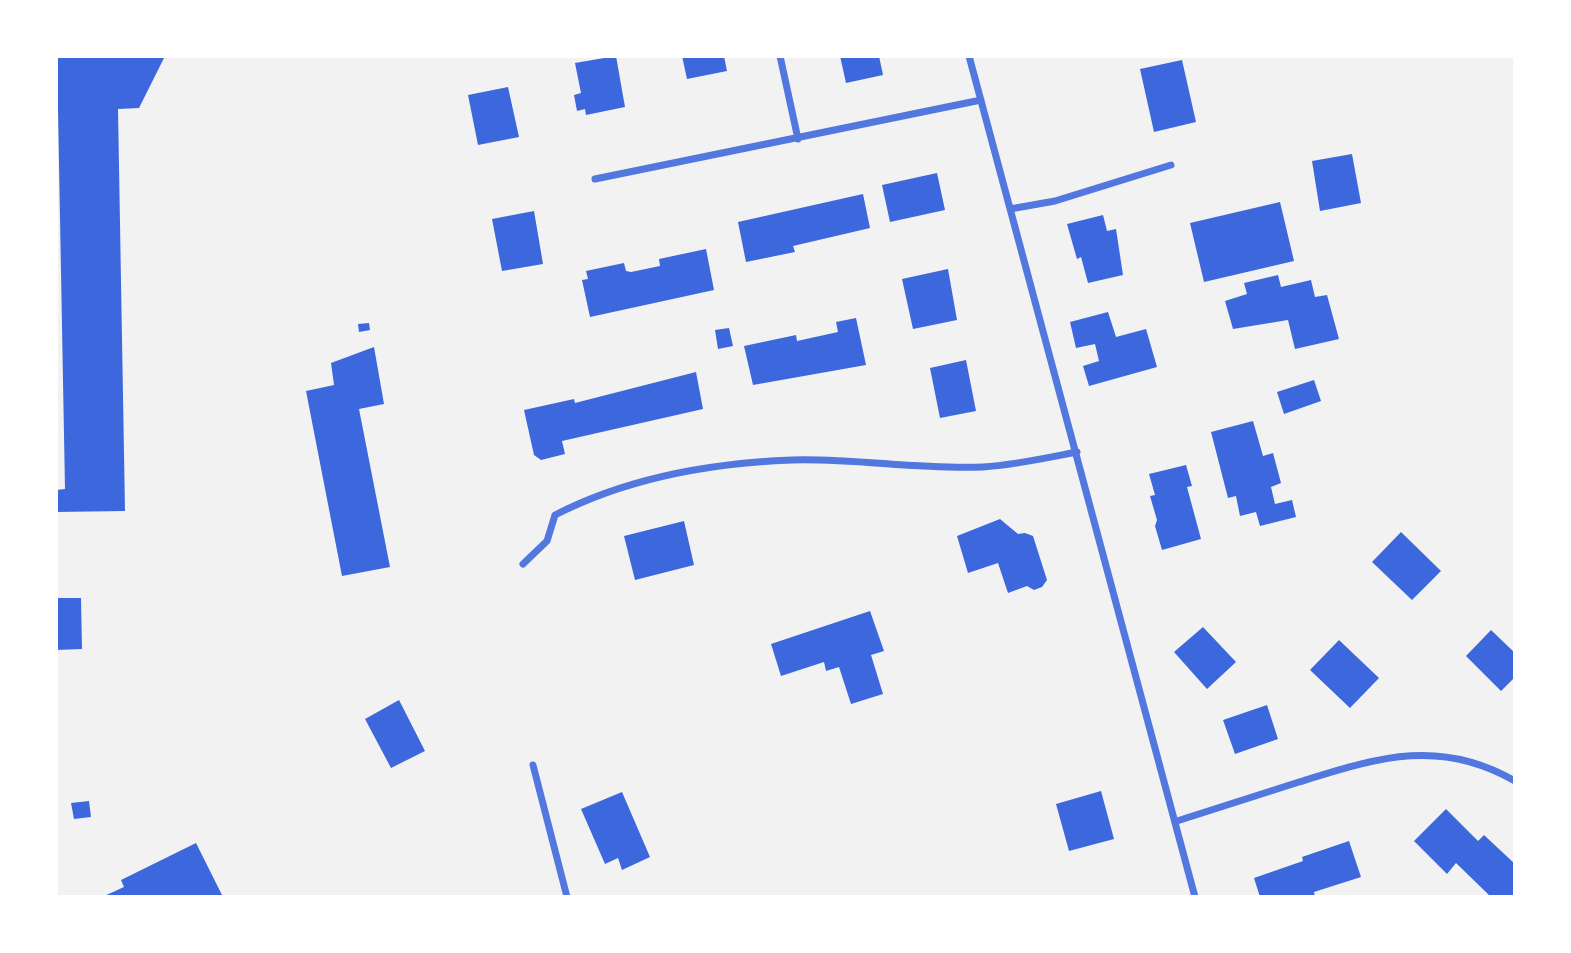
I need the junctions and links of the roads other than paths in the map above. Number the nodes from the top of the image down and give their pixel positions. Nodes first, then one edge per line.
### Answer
1 (780, 56) edge
2 (969, 56) edge
3 (981, 100) junction
4 (797, 139) junction
5 (1171, 165) dead end
6 (595, 179) dead end
7 (1010, 209) junction
8 (1077, 452) junction
9 (523, 564) dead end
10 (534, 765) dead end
11 (1515, 781) edge
12 (1177, 821) junction
13 (567, 897) edge
14 (1195, 897) edge

1 - 4 street
2 - 3 street
3 - 4 street
3 - 7 street
4 - 6 street
5 - 7 street
7 - 8 street
8 - 9 street
8 - 12 street
10 - 13 street
11 - 12 street
12 - 14 street

